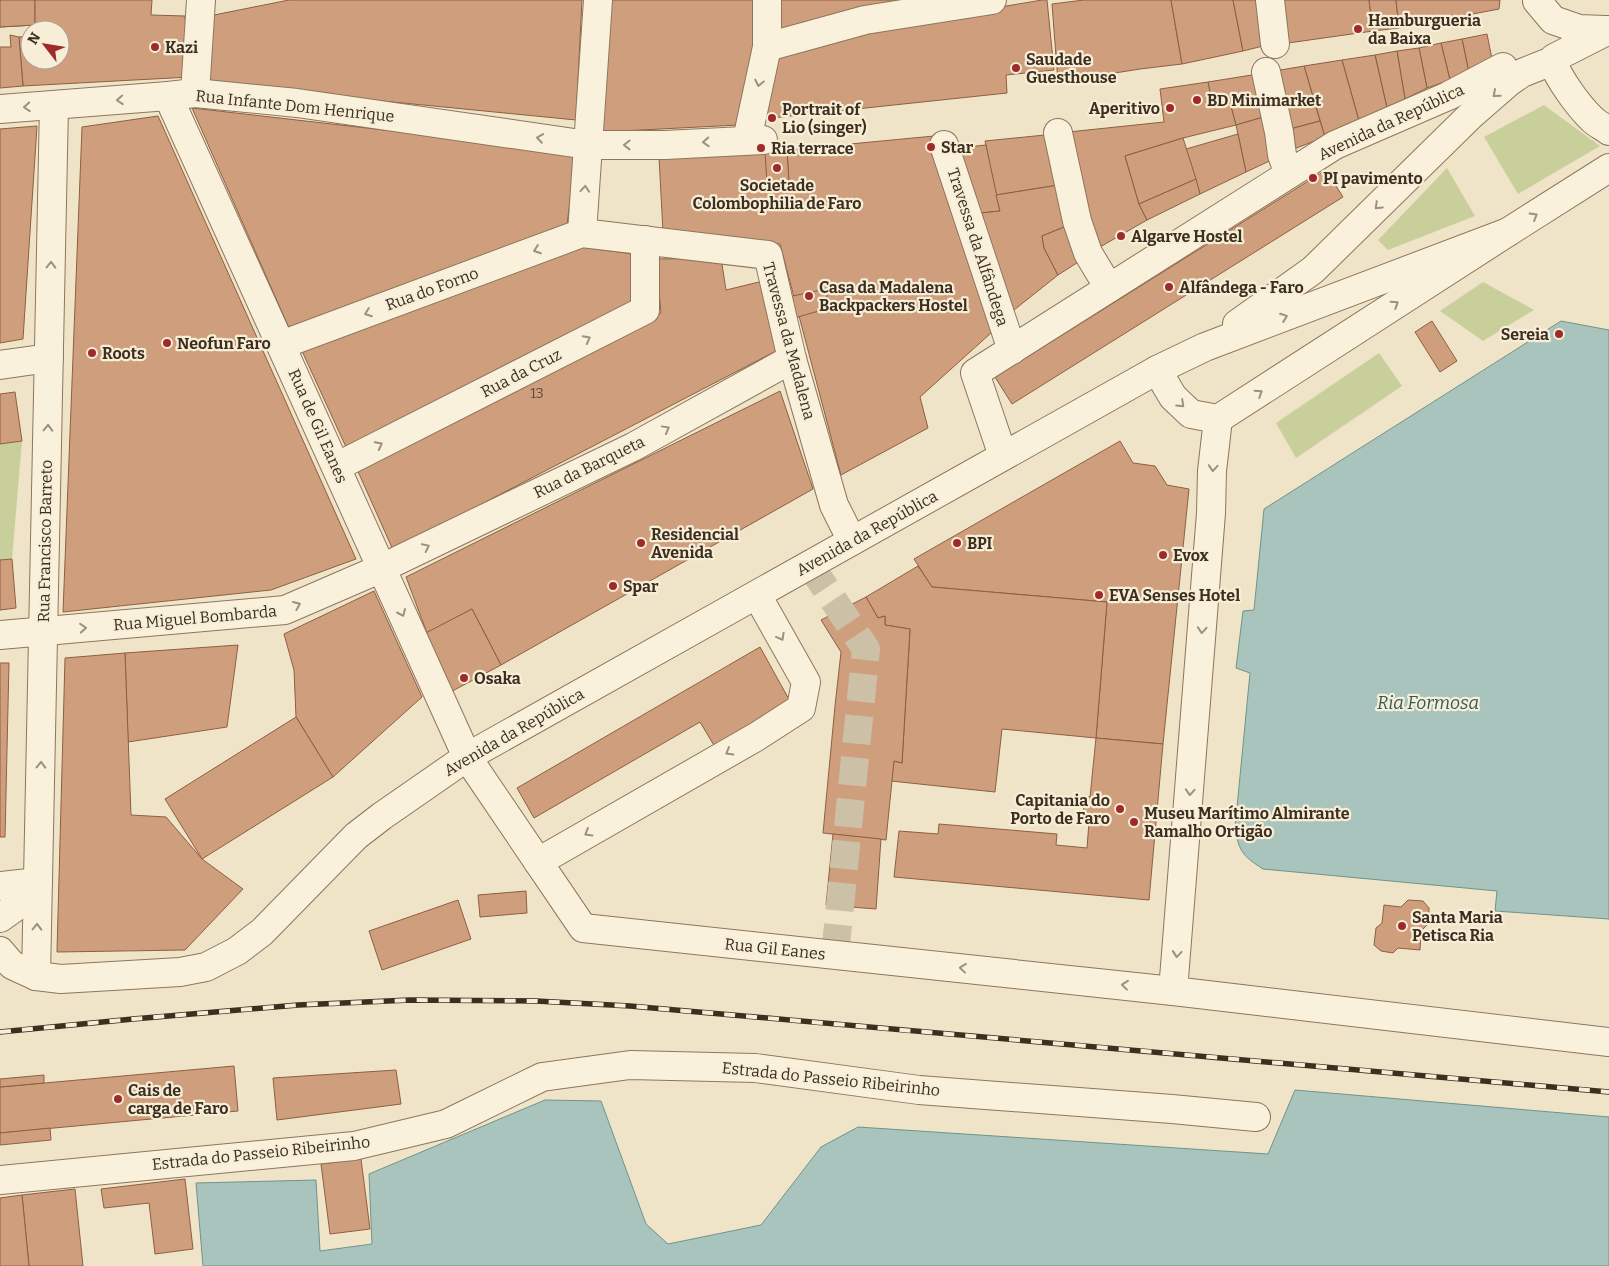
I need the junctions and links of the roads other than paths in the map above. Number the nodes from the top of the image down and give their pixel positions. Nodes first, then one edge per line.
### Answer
1 (598, 0) edge
2 (767, 0) edge
3 (992, 0) edge
4 (1270, 0) edge
5 (1537, 0) edge
6 (206, 1) edge
7 (1607, 30) edge
8 (1275, 44) dead end
9 (767, 47) junction
10 (1553, 59) junction
11 (1503, 67) dead end
12 (1266, 72) dead end
13 (182, 94) junction
14 (54, 105) junction
15 (0, 109) edge
16 (1609, 131) edge
17 (1058, 133) dead end
18 (588, 145) junction
19 (944, 145) dead end
20 (1609, 168) edge
21 (1288, 174) junction
22 (1609, 187) edge
23 (1560, 200) junction
24 (1508, 232) junction
25 (582, 233) junction
26 (645, 240) junction
27 (1109, 288) junction
28 (281, 345) junction
29 (1206, 347) junction
30 (1012, 350) junction
31 (49, 358) junction
32 (792, 359) junction
33 (0, 365) edge
34 (1157, 370) junction
35 (1218, 419) junction
36 (1003, 456) junction
37 (336, 467) junction
38 (852, 541) junction
39 (382, 568) junction
40 (756, 595) junction
41 (44, 631) junction
42 (0, 635) edge
43 (467, 757) junction
44 (538, 862) junction
45 (38, 882) junction
46 (0, 886) edge
47 (0, 918) edge
48 (0, 951) edge
49 (36, 976) junction
50 (1173, 991) junction
51 (1609, 1042) edge
52 (1256, 1117) dead end
53 (0, 1180) edge

1 - 18 street
2 - 9 street
3 - 9 street
4 - 8 street
5 - 7 street
5 - 10 street
6 - 13 street
7 - 10 street, Avenida da República
9 -> 18 street, Rua Infante Dom Henrique
10 - 16 street
10 -> 29 street, Avenida da República
11 - 21 street, Avenida da República
12 - 21 street
13 -> 14 street, Rua Infante Dom Henrique
18 -> 13 street, Rua Infante Dom Henrique
13 - 28 street, Rua de Gil Eanes
14 -> 15 street, Rua Infante Dom Henrique
31 -> 14 street, Rua Francisco Barreto
17 - 27 street
25 -> 18 street
19 - 30 street, Travessa da Alfândega
20 - 23 street, Avenida da República
21 - 27 street, Avenida da República
22 - 23 street, Avenida da República
24 -> 23 street, Avenida da República
29 -> 24 street, Avenida da República
35 -> 24 street, Avenida da República
25 - 26 street
25 -> 28 street, Rua do Forno
26 - 32 street, Travessa da Madalena
37 -> 26 street, Rua da Cruz
27 - 30 street, Avenida da República
28 - 37 street, Rua de Gil Eanes
29 - 34 street, Avenida da República
30 - 36 street, Avenida da República
31 - 33 street
41 -> 31 street, Rua Francisco Barreto
32 - 38 street, Travessa da Madalena
39 -> 32 street, Rua da Barqueta
34 -> 35 street
34 - 36 street, Avenida da República
35 -> 50 street
36 - 38 street, Avenida da República
37 - 39 street, Rua de Gil Eanes
38 - 40 street, Avenida da República
41 -> 39 street, Rua Miguel Bombarda
39 -> 43 street, Rua de Gil Eanes
40 - 43 street, Avenida da República
40 -> 44 street
41 - 42 street, Rua Miguel Bombarda
45 -> 41 street, Rua Francisco Barreto
43 - 44 street, Rua Gil Eanes
43 - 49 street, Avenida da República
50 -> 44 street, Rua Gil Eanes
45 - 46 street
45 - 47 street
49 -> 45 street, Rua Francisco Barreto
48 - 49 street, Avenida da República
50 - 51 street, Rua Gil Eanes
52 - 53 street, Estrada do Passeio Ribeirinho

